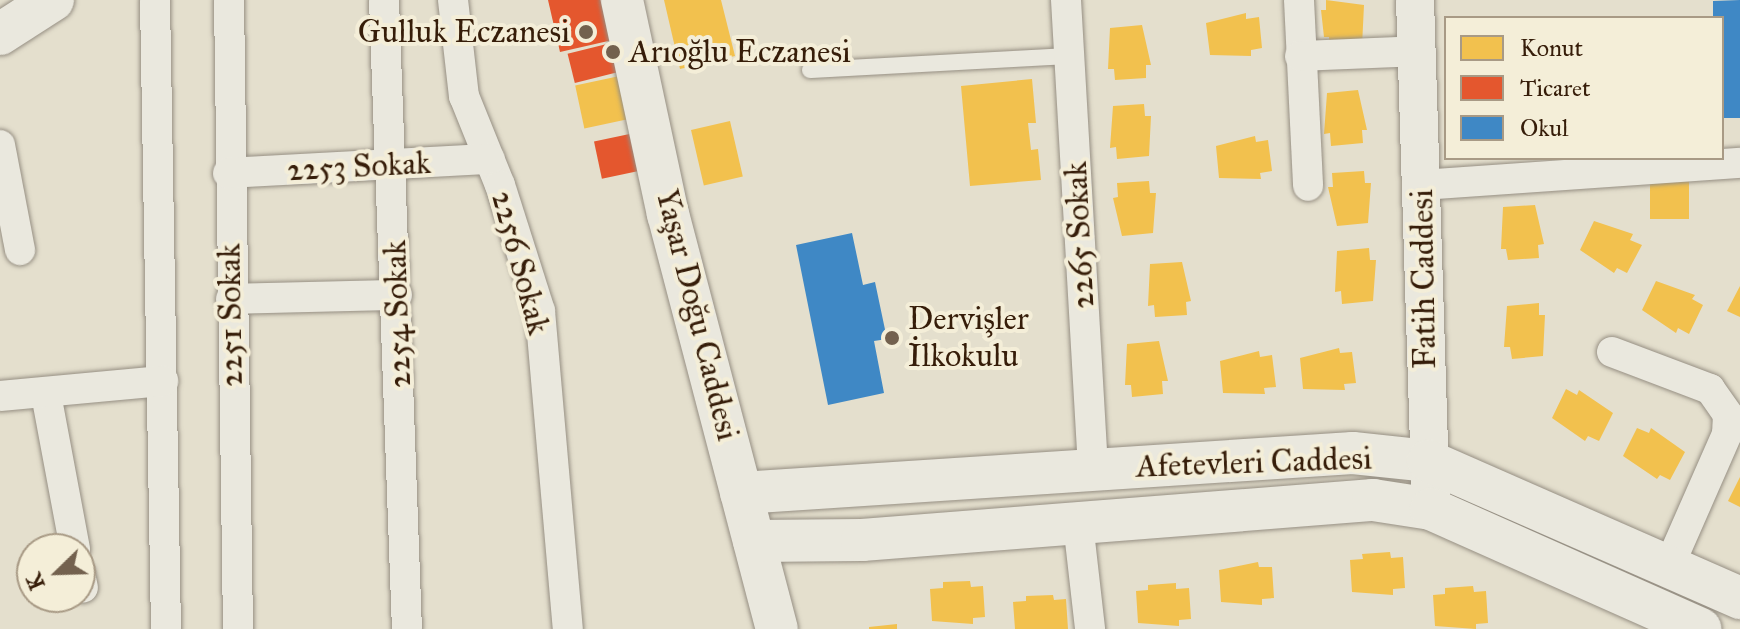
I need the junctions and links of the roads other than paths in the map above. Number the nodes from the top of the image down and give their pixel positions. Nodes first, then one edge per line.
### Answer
1 (53, 0) edge
2 (155, 0) edge
3 (229, 0) edge
4 (384, 0) edge
5 (453, 0) edge
6 (622, 0) edge
7 (1066, 0) edge
8 (1299, 0) edge
9 (1415, 0) edge
10 (0, 34) edge
11 (1419, 51) junction
12 (1070, 56) junction
13 (1300, 56) junction
14 (810, 70) dead end
15 (0, 145) edge
16 (490, 159) junction
17 (1740, 163) edge
18 (391, 166) junction
19 (228, 173) junction
20 (1422, 185) junction
21 (1308, 186) dead end
22 (20, 250) dead end
23 (397, 295) junction
24 (231, 299) junction
25 (1612, 352) dead end
26 (163, 381) junction
27 (46, 394) junction
28 (0, 396) edge
29 (1428, 461) junction
30 (1093, 470) junction
31 (741, 493) junction
32 (1431, 509) junction
33 (1078, 523) junction
34 (72, 533) edge
35 (754, 541) junction
36 (1669, 566) junction
37 (1740, 598) edge
38 (166, 629) edge
39 (238, 629) edge
40 (407, 629) edge
41 (568, 629) edge
42 (777, 629) edge
43 (1090, 629) edge
44 (1701, 629) edge

1 - 10 main road
2 - 26 street
3 - 19 street, 2251 Sokak
4 - 18 street, 2254 Sokak
5 - 16 street, 2256 Sokak
6 - 31 main road, Yaşar Doğu Caddesi
7 - 12 street, 2265 Sokak
8 - 13 street
9 - 11 street, Fatih Caddesi
11 - 13 street
11 - 20 street, Fatih Caddesi
12 - 14 lane
12 - 30 street, 2265 Sokak
13 - 21 street
15 - 22 street
16 - 18 street, 2253 Sokak
16 - 41 street, 2256 Sokak
17 - 20 street
18 - 19 street, 2253 Sokak
18 - 23 street, 2254 Sokak
19 - 24 street, 2251 Sokak
20 - 29 street, Fatih Caddesi
23 - 24 street
23 - 40 street, 2254 Sokak
24 - 39 street, 2251 Sokak
25 - 36 street
26 - 27 street
26 - 38 street
27 - 28 street
27 - 34 street
29 - 30 main road, Afetevleri Caddesi
29 - 32 street, Fatih Caddesi
29 - 36 main road, Afetevleri Caddesi
30 - 31 main road, Afetevleri Caddesi
31 - 35 main road, Yaşar Doğu Caddesi
32 - 33 main road, Afetevleri Caddesi
32 - 44 main road, Afetevleri Caddesi
33 - 35 main road, Afetevleri Caddesi
33 - 43 street
35 - 42 main road, Yaşar Doğu Caddesi
36 - 37 main road, Afetevleri Caddesi

